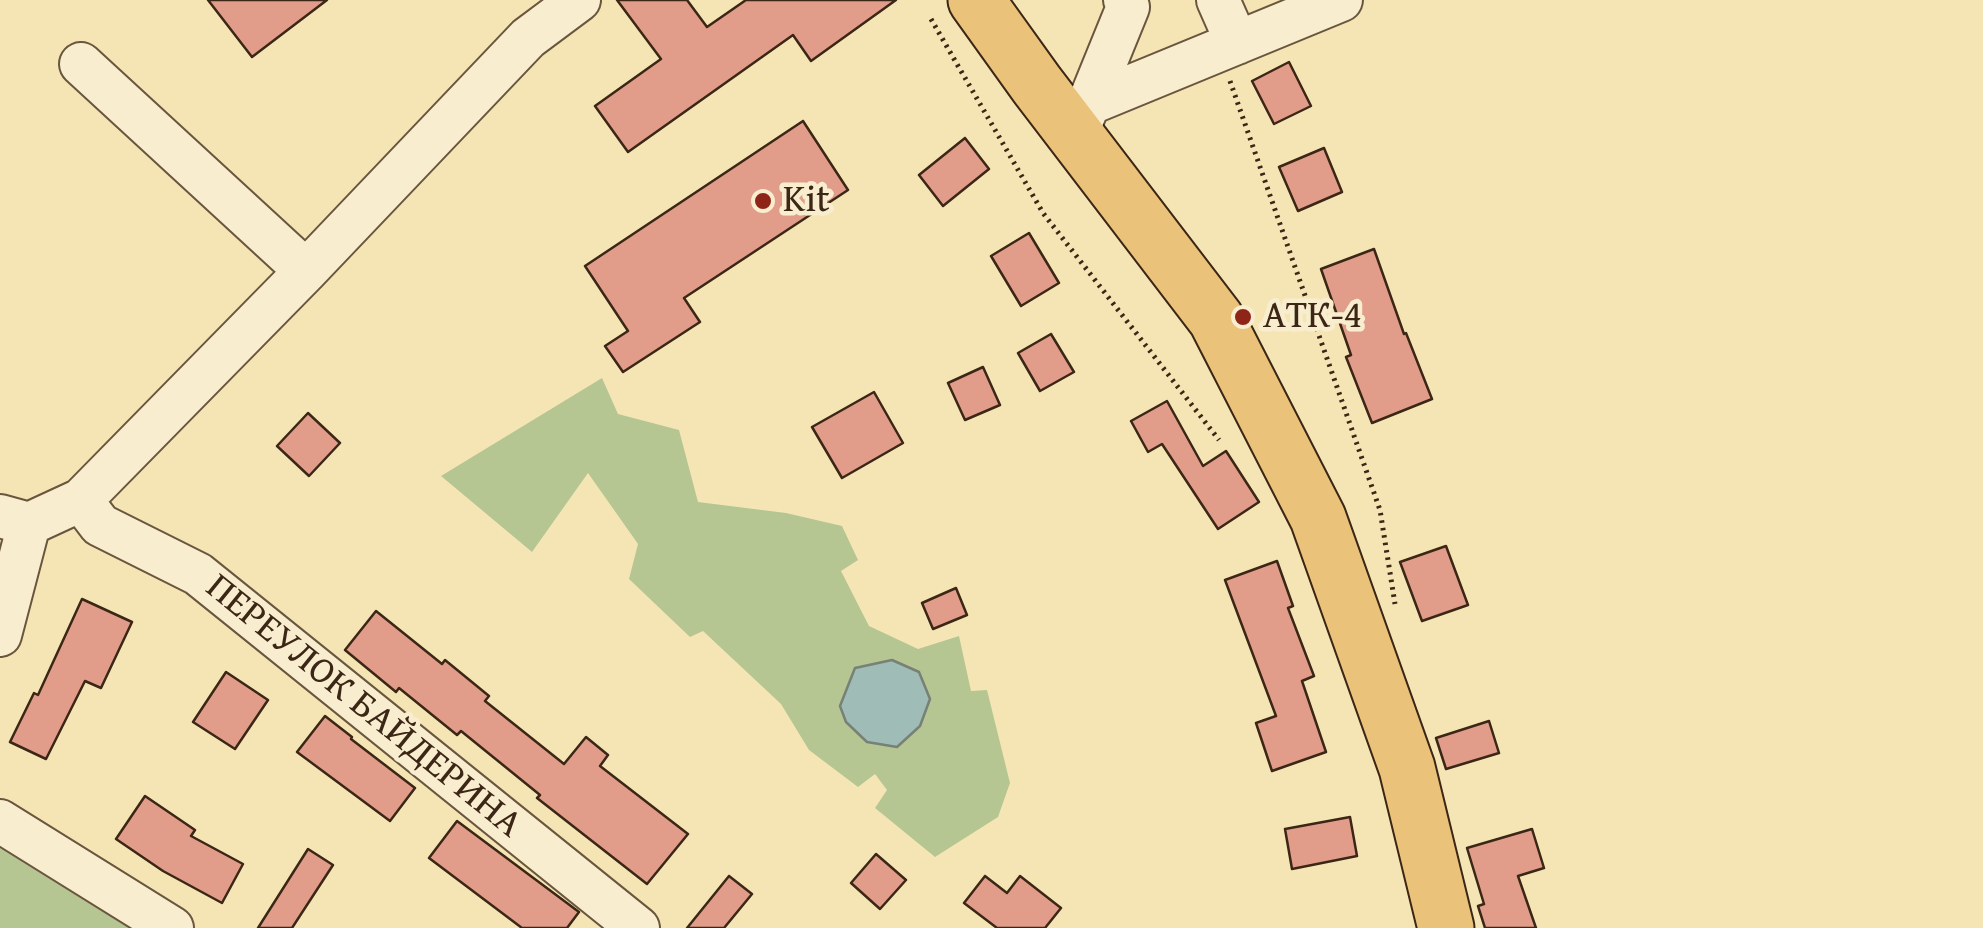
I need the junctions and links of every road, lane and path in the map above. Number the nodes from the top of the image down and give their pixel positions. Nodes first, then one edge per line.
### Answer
1 (580, 0) edge
2 (1125, 0) edge
3 (1218, 0) edge
4 (1342, 0) edge
5 (954, 9) edge
6 (1228, 46) junction
7 (81, 64) dead end
8 (1082, 120) junction
9 (306, 270) junction
10 (1220, 440) dead end
11 (80, 500) junction
12 (15, 520) edge
13 (1397, 614) dead end
14 (0, 635) edge
15 (0, 820) edge
16 (172, 928) edge
17 (638, 928) edge
18 (1446, 928) edge

1 - 9 street
2 - 8 street
3 - 6 street
4 - 6 street
5 - 8 main road
5 - 10 path
6 - 8 street
6 - 13 path
7 - 9 street
8 - 18 main road
9 - 11 street
11 - 12 street
11 - 17 street, ПЕРЕУЛОК БАЙДЕРИНА
12 - 14 street
15 - 16 street

